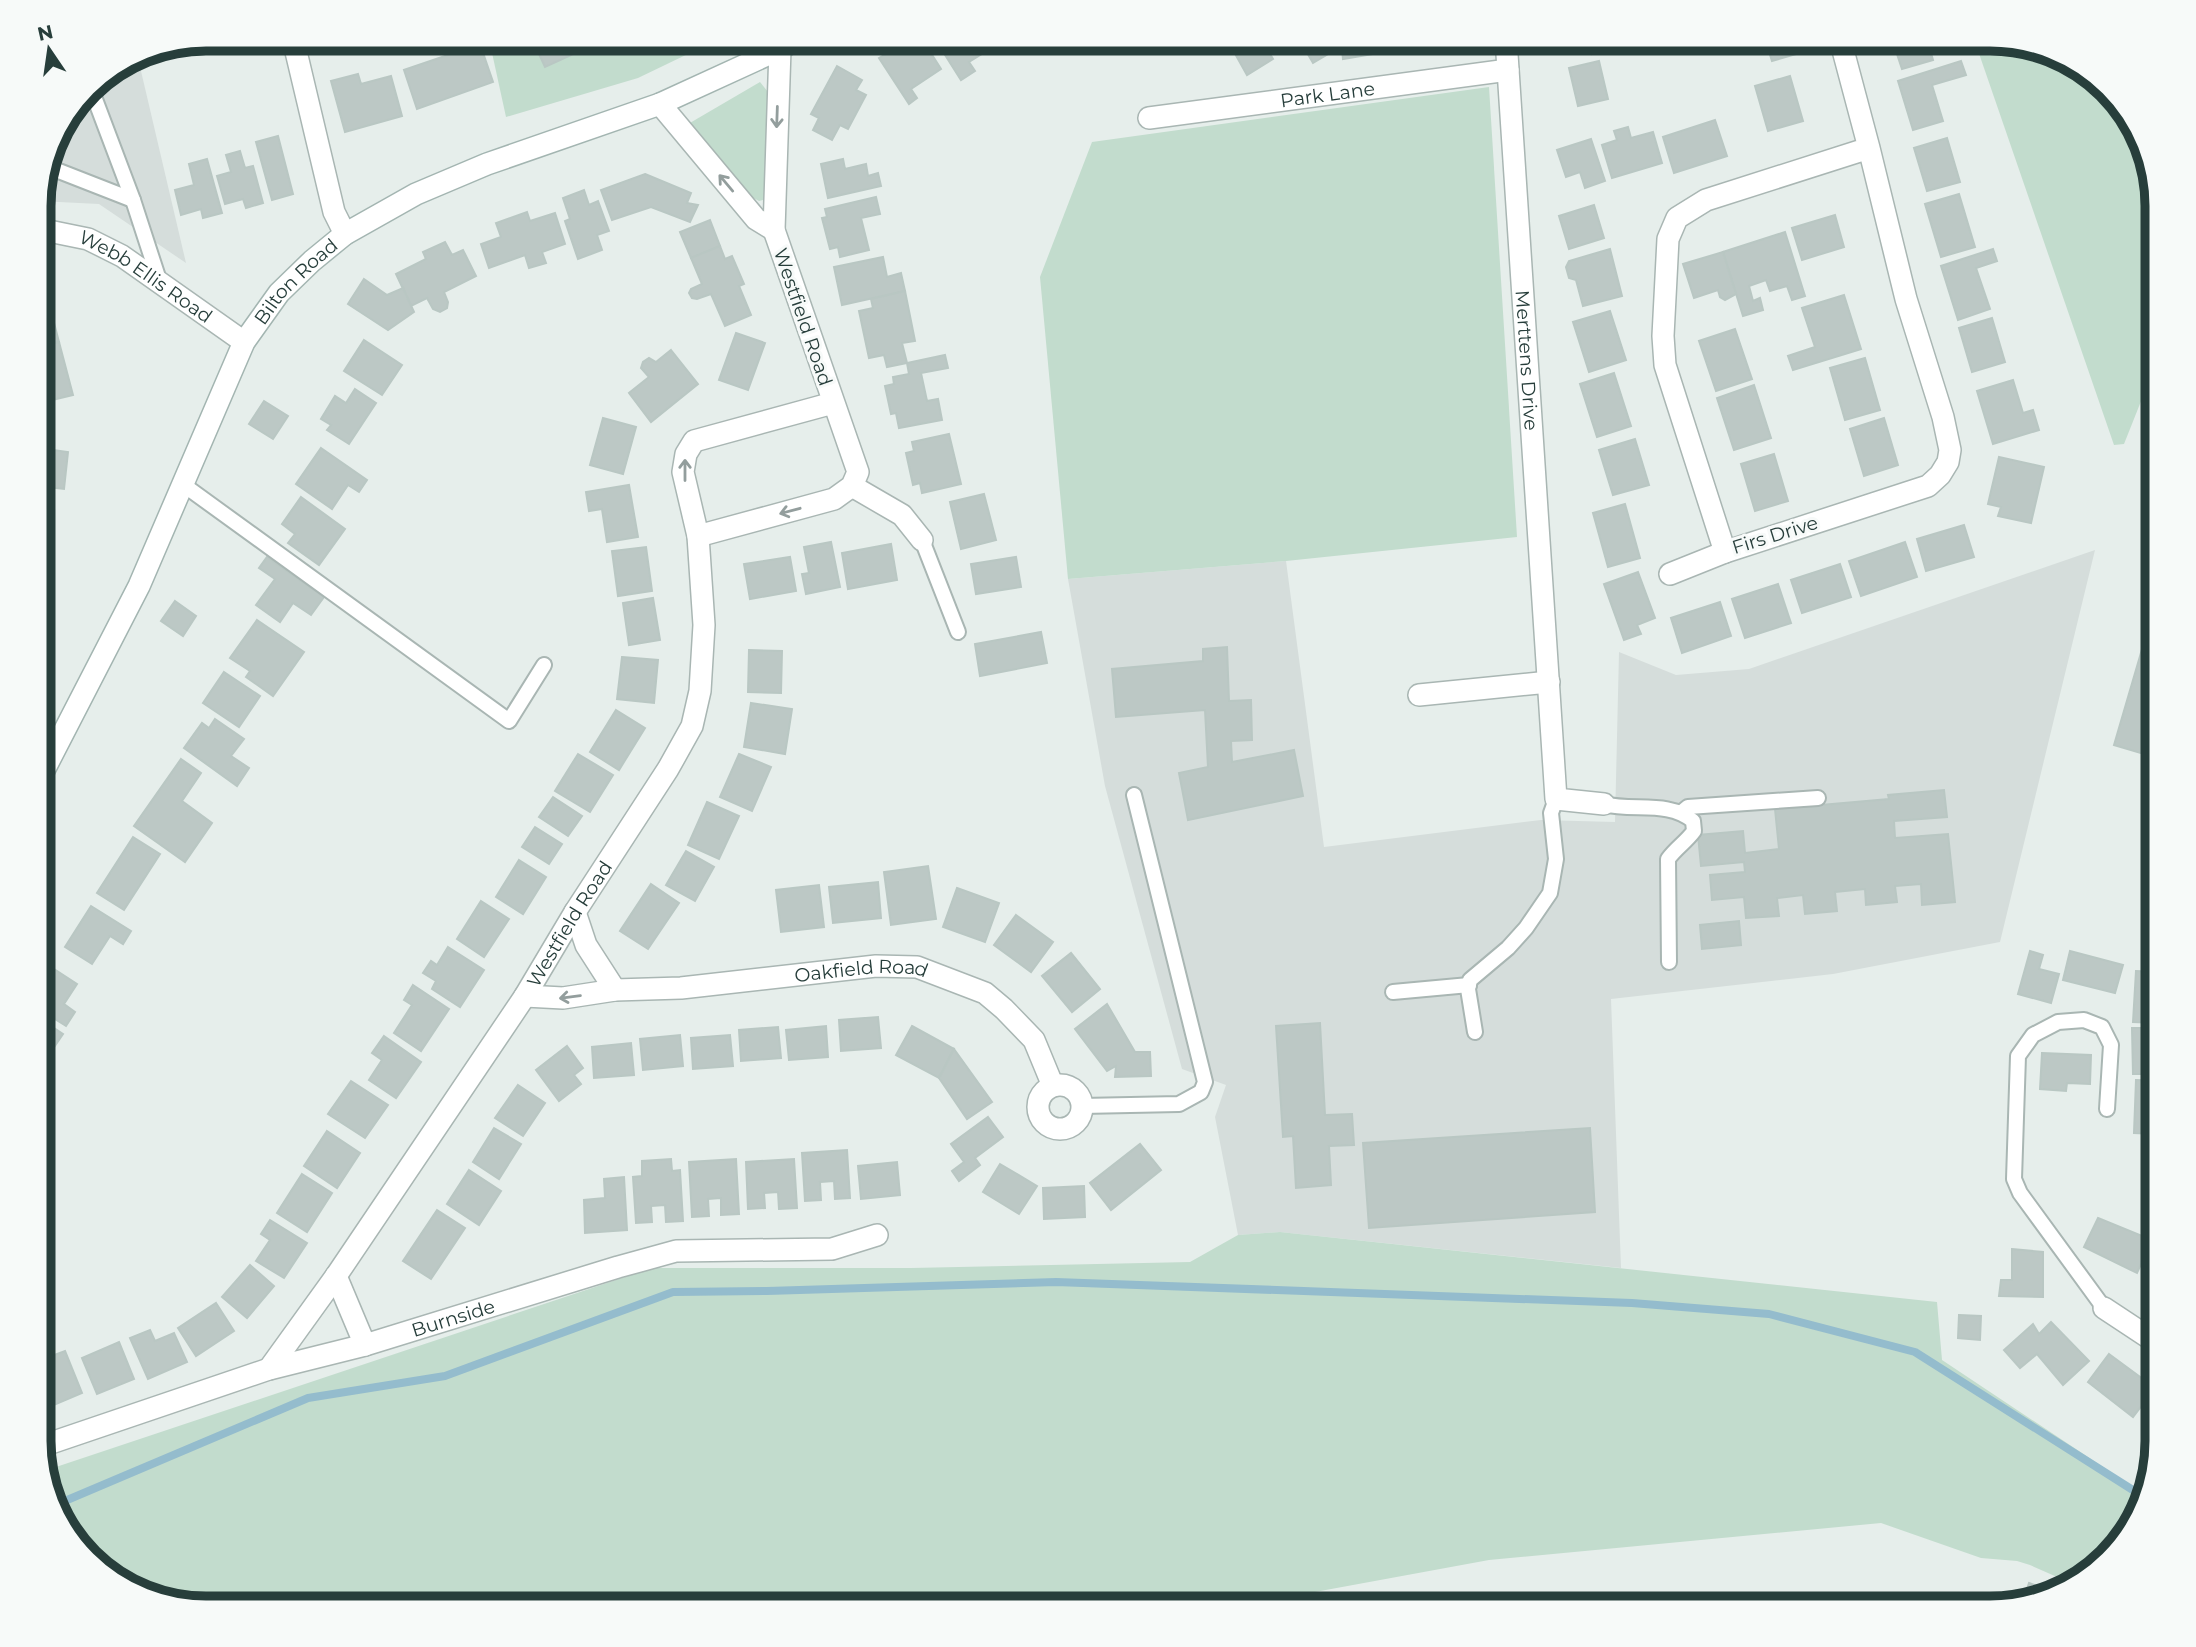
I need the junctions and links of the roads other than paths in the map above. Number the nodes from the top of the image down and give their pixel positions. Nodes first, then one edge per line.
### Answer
1 (296, 51) edge
2 (773, 51) edge
3 (787, 51) edge
4 (1507, 51) edge
5 (1844, 51) edge
6 (1508, 69) junction
7 (94, 98) edge
8 (660, 104) junction
9 (1149, 118) dead end
10 (1870, 148) junction
11 (55, 170) edge
12 (133, 200) junction
13 (774, 230) junction
14 (51, 231) edge
15 (345, 234) junction
16 (159, 280) junction
17 (244, 342) junction
18 (833, 403) junction
19 (181, 483) junction
20 (852, 486) junction
21 (698, 536) junction
22 (922, 540) joint
23 (1725, 552) junction
24 (1671, 574) dead end
25 (958, 632) dead end
26 (544, 665) dead end
27 (1549, 682) junction
28 (1419, 695) dead end
29 (51, 757) edge
30 (1134, 795) dead end
31 (1818, 798) dead end
32 (1556, 799) junction
33 (1604, 804) joint
34 (1682, 812) junction
35 (575, 912) junction
36 (1669, 962) dead end
37 (1469, 985) junction
38 (615, 990) junction
39 (1393, 992) dead end
40 (525, 996) junction
41 (1475, 1031) dead end
42 (1053, 1086) junction
43 (1082, 1106) junction
44 (2108, 1109) dead end
45 (877, 1235) dead end
46 (336, 1276) junction
47 (2104, 1308) joint
48 (2145, 1335) edge
49 (366, 1345) junction
50 (269, 1369) junction
51 (51, 1443) edge

1 - 15 street
2 - 8 street, Bilton Road
3 -> 13 street, Westfield Road
4 - 6 street, Merttens Drive
5 - 10 street, Firs Drive
6 - 9 street, Park Lane
6 - 27 street, Merttens Drive
7 - 12 lane
13 -> 8 street, Westfield Road
8 - 15 street, Bilton Road
10 - 23 street, Firs Drive
10 - 23 street, Firs Drive
11 - 12 lane
12 - 16 lane
13 - 18 street, Westfield Road
14 - 16 street, Webb Ellis Road
15 - 17 street, Bilton Road
16 - 17 street, Webb Ellis Road
17 - 19 street, Bilton Road
18 - 20 street, Westfield Road
21 -> 18 street, Westfield Road
19 - 26 lane
19 - 29 street, Bilton Road
20 -> 21 street
20 - 22 street
21 - 35 street, Westfield Road
22 - 25 lane
23 - 24 street
27 - 28 street
27 - 32 street, Merttens Drive
30 - 43 lane
31 - 34 lane
32 - 33 street
32 - 37 lane
33 - 34 lane
34 - 36 lane
35 - 38 street
35 - 40 street, Westfield Road
37 - 39 lane
37 - 41 lane
38 -> 40 street, Oakfield Road
38 - 42 street, Oakfield Road
40 - 46 street, Westfield Road
42 - 43 street
42 - 43 street
44 - 47 lane
45 - 49 street, Burnside
46 - 49 street
46 - 50 street, Westfield Road
47 - 48 street
49 - 50 street, Burnside
50 - 51 street, Burnside

